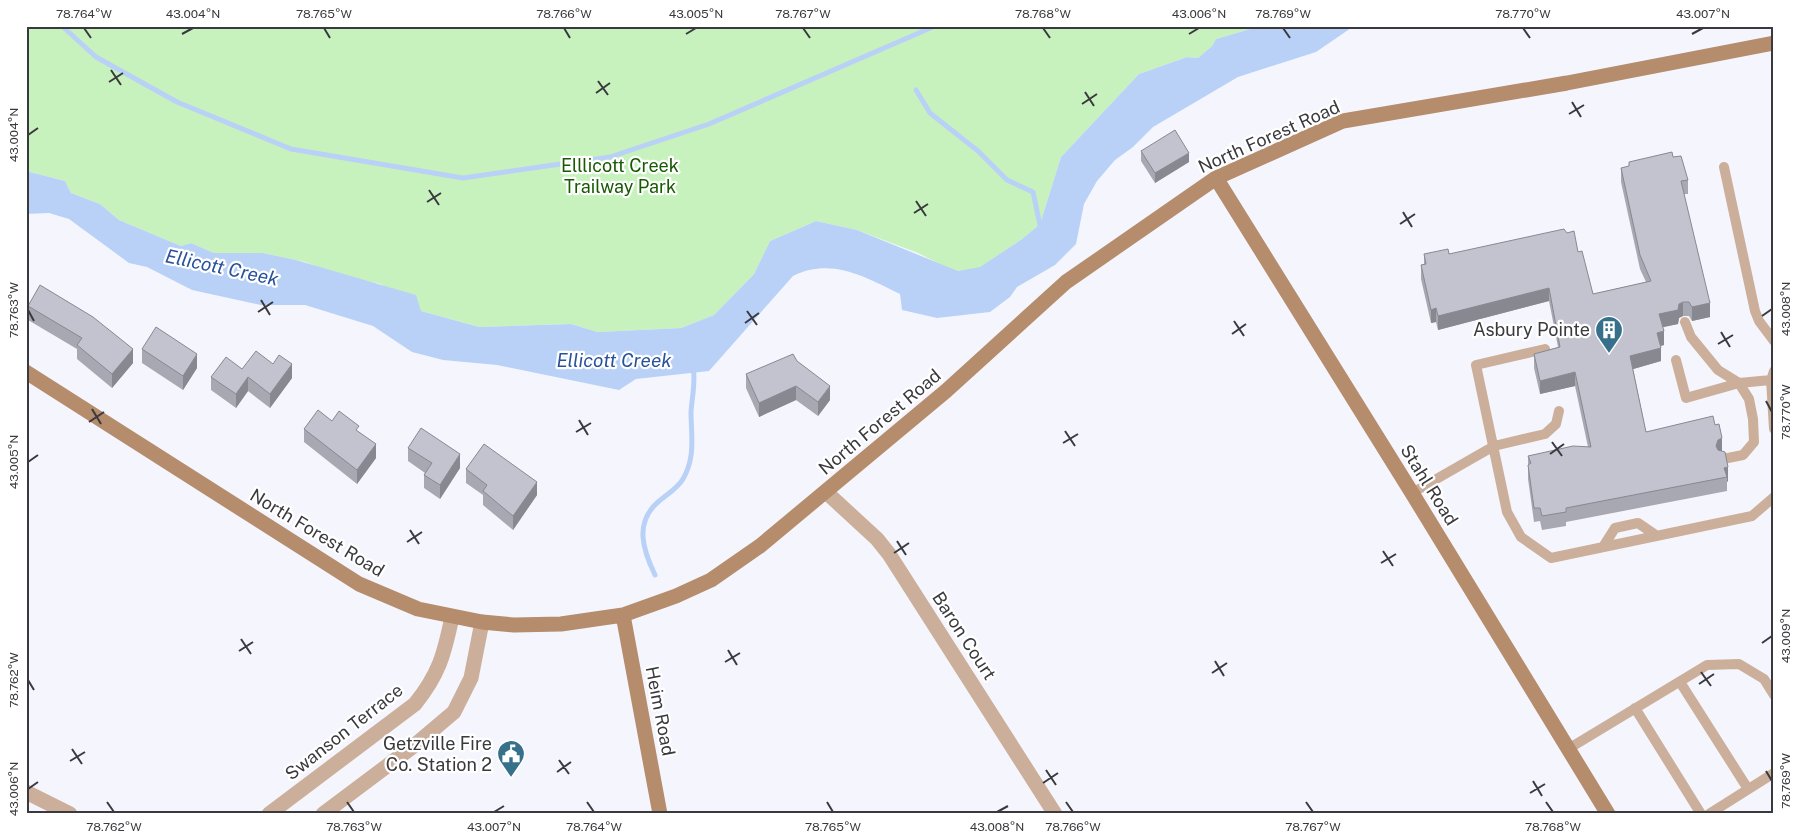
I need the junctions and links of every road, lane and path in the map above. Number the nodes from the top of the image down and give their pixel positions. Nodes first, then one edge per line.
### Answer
1 (1774, 43) edge
2 (1724, 167) dead end
3 (1216, 178) junction
4 (1685, 322) dead end
5 (1774, 341) edge
6 (1545, 349) edge
7 (1676, 360) dead end
8 (26, 372) edge
9 (1772, 376) edge
10 (1739, 383) junction
11 (1559, 411) dead end
12 (1774, 429) edge
13 (1494, 446) junction
14 (1723, 459) edge
15 (826, 492) junction
16 (1412, 493) junction
17 (1774, 497) edge
18 (1656, 536) junction
19 (1603, 547) junction
20 (623, 615) junction
21 (452, 617) junction
22 (482, 622) junction
23 (1680, 682) junction
24 (1774, 696) edge
25 (1635, 708) junction
26 (1568, 749) junction
27 (1774, 773) edge
28 (1748, 789) junction
29 (26, 792) edge
30 (70, 814) edge
31 (269, 814) edge
32 (322, 814) edge
33 (660, 814) edge
34 (1055, 814) edge
35 (1608, 814) edge
36 (1701, 814) edge
37 (1709, 814) edge

1 - 3 street, North Forest Road
2 - 5 lane
3 - 15 street, North Forest Road
3 - 16 street, Stahl Road
4 - 10 lane
6 - 13 lane
7 - 10 lane
8 - 21 street, North Forest Road
9 - 10 lane
9 - 12 lane
10 - 14 lane
11 - 13 lane
13 - 16 lane
13 - 19 lane
15 - 20 street, North Forest Road
15 - 34 street, Baron Court
16 - 26 street, Stahl Road
17 - 18 lane
18 - 19 lane
18 - 19 lane
20 - 22 street, North Forest Road
20 - 33 street, Heim Road
21 - 22 street, North Forest Road
21 - 31 street, Swanson Terrace
22 - 32 street
23 - 24 lane
23 - 25 lane
23 - 28 lane
25 - 26 lane
25 - 36 lane
26 - 35 street, Stahl Road
27 - 28 lane
28 - 37 lane
29 - 30 street

